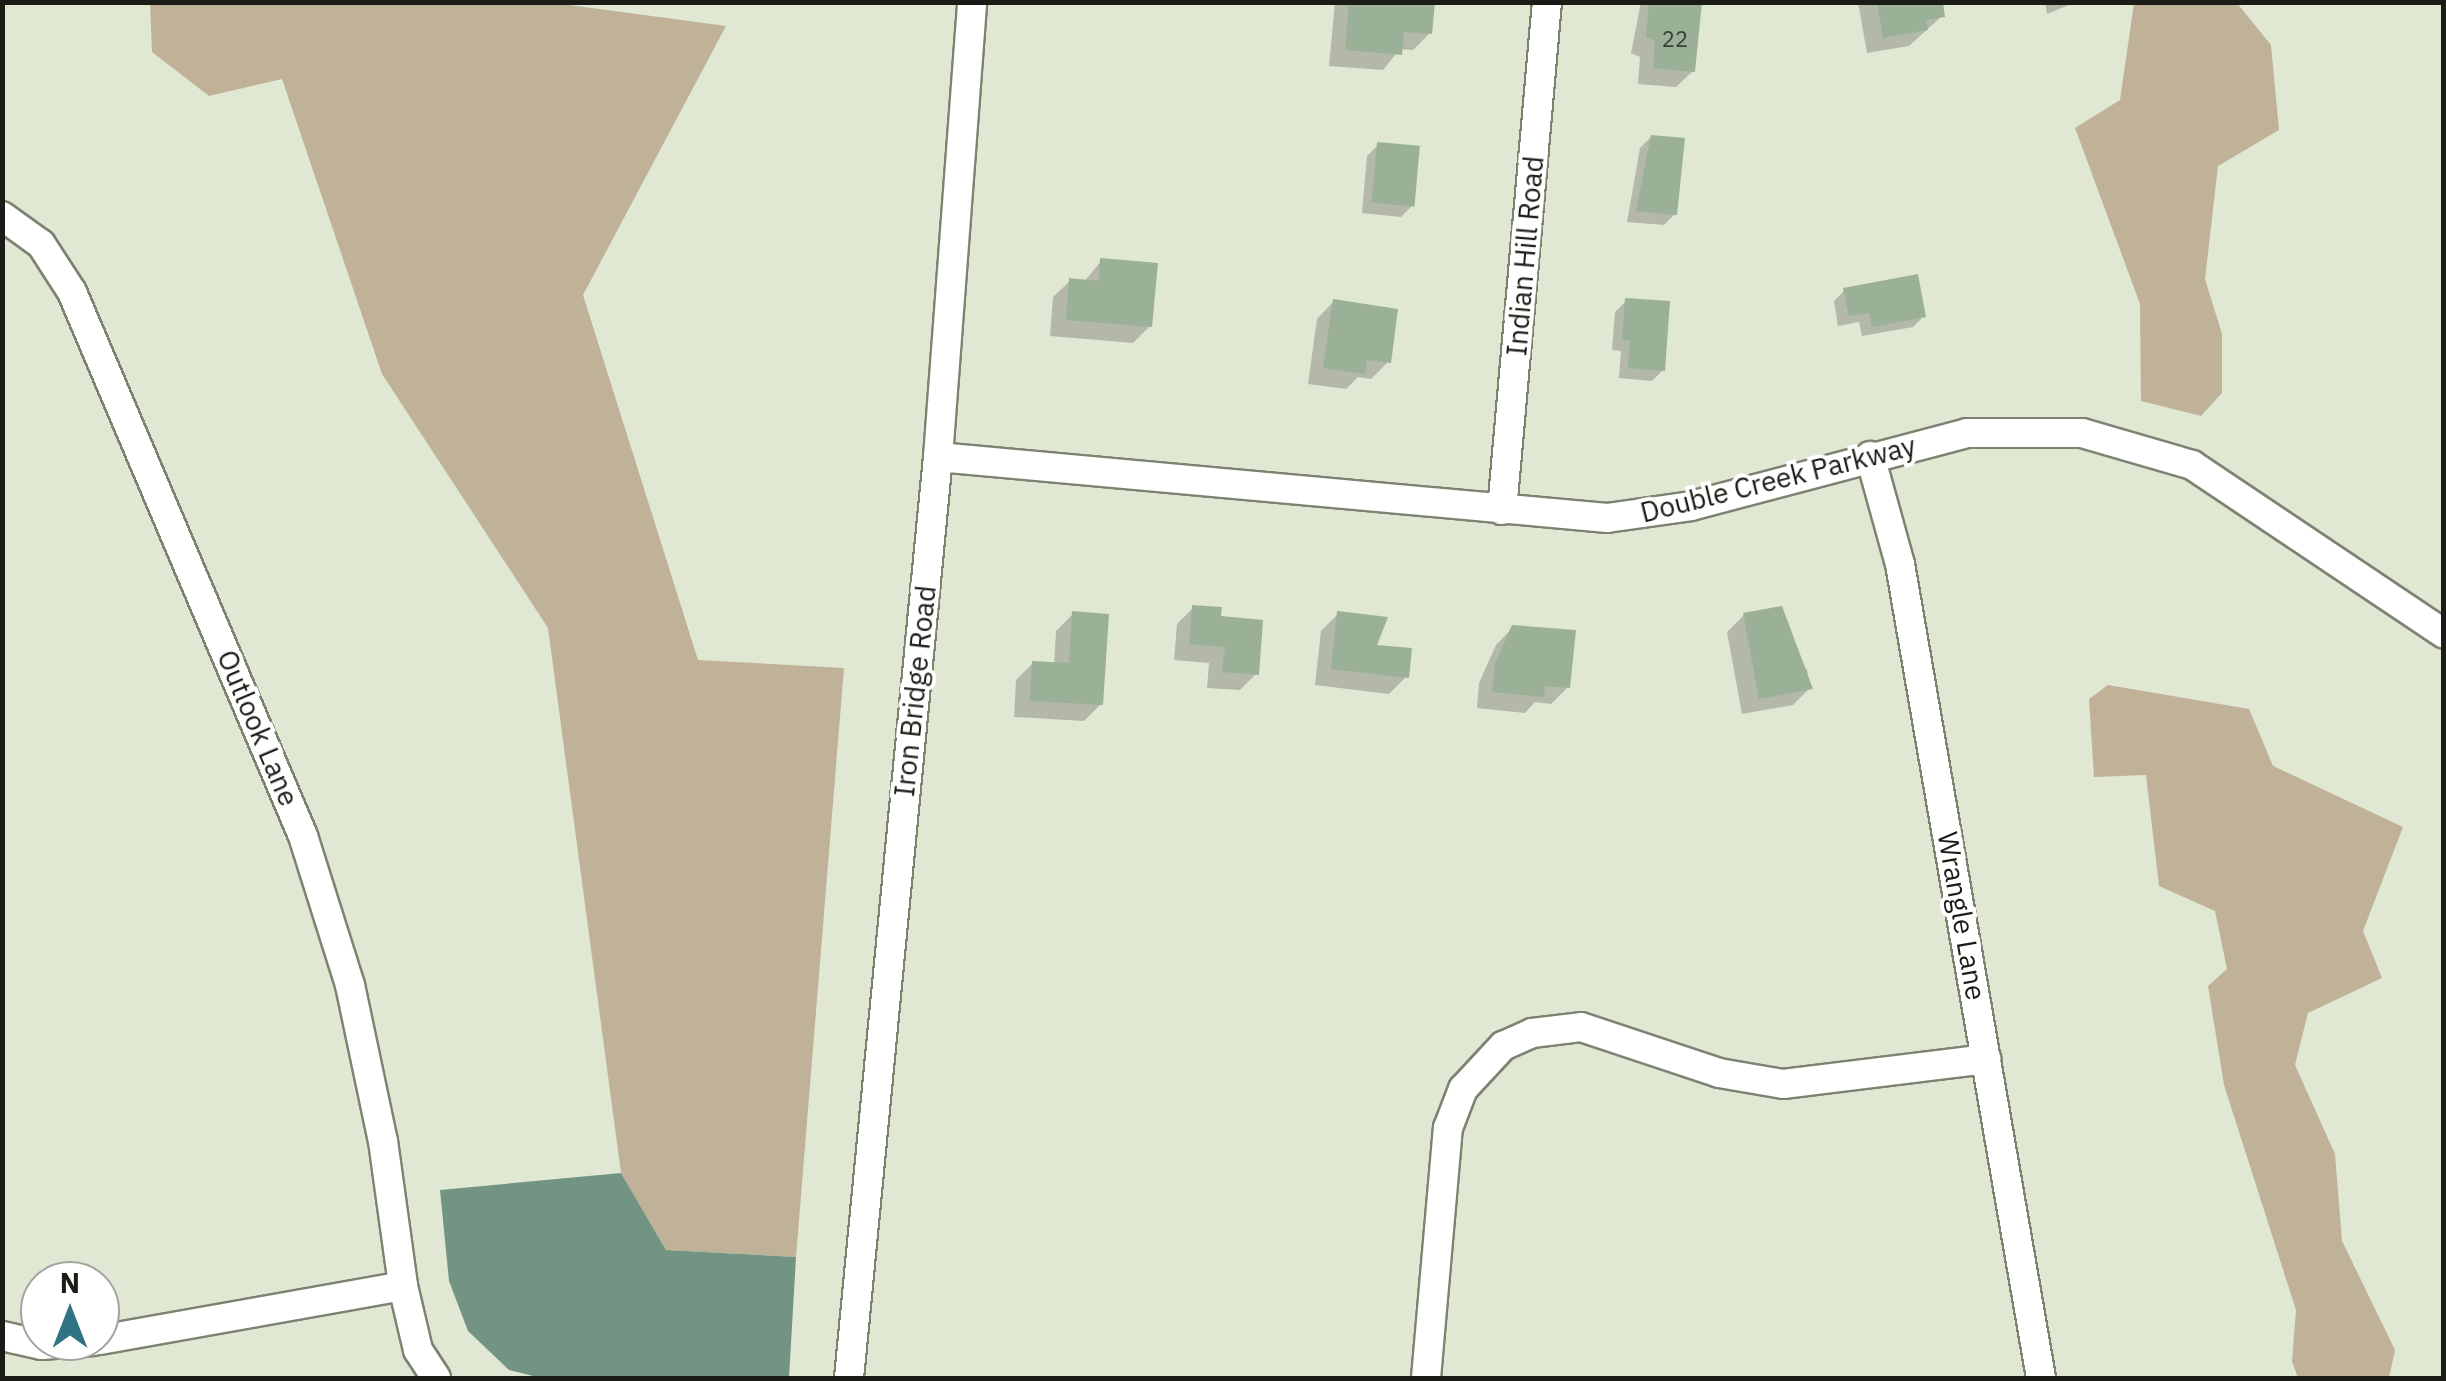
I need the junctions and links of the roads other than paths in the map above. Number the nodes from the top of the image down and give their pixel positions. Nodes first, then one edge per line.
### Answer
1 (972, 2) edge
2 (1547, 2) edge
3 (2, 216) edge
4 (1870, 456) junction
5 (938, 457) junction
6 (1502, 510) junction
7 (2444, 634) edge
8 (1986, 1059) junction
9 (403, 1286) junction
10 (120, 1336) edge
11 (436, 1378) edge
12 (849, 1378) edge
13 (1426, 1378) edge
14 (2041, 1378) edge

1 - 5 street, Iron Bridge Road
2 - 6 street, Indian Hill Road
3 - 9 street, Outlook Lane
4 - 6 street, Double Creek Parkway
4 - 7 street, Double Creek Parkway
4 - 8 street, Wrangle Lane
5 - 6 street, Double Creek Parkway
5 - 12 street, Iron Bridge Road
8 - 13 street
8 - 14 street, Wrangle Lane
9 - 10 street
9 - 11 street, Outlook Lane

